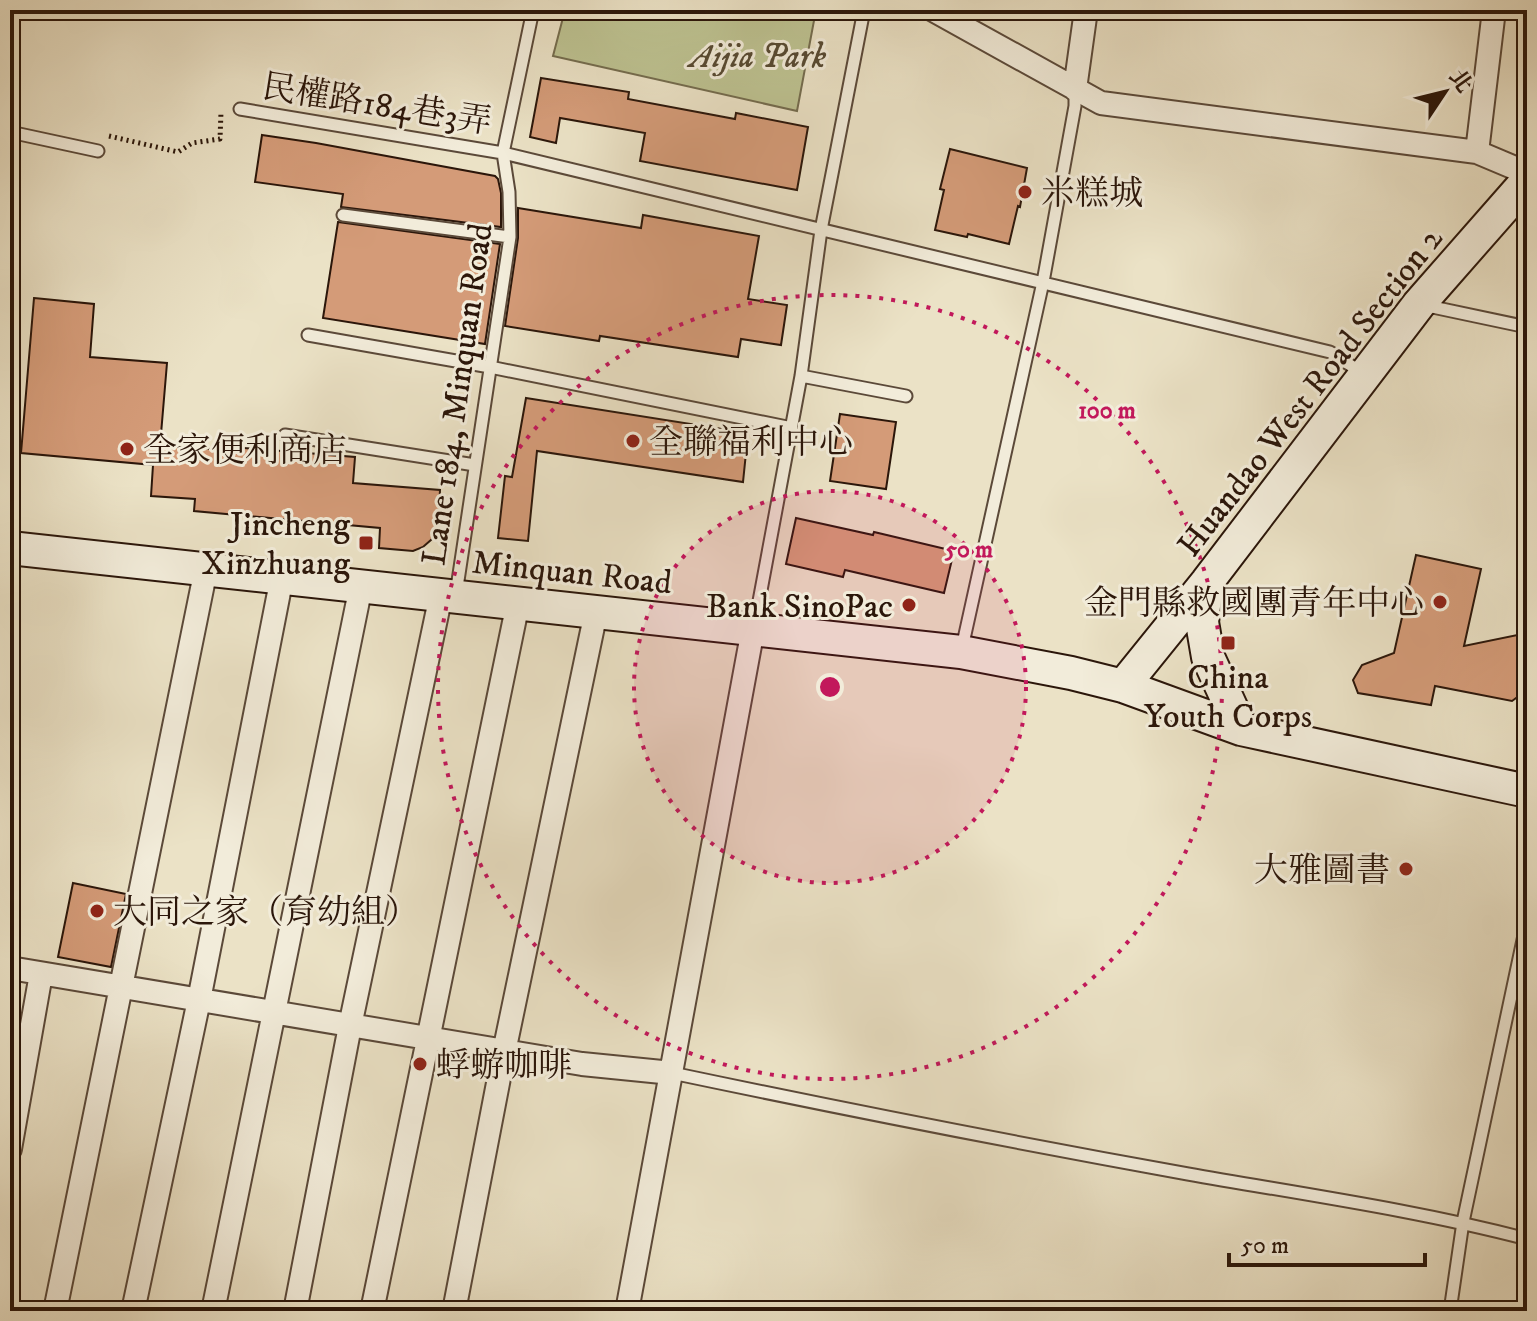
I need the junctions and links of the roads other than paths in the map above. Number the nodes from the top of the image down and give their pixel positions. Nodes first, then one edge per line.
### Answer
1 (533, 10) edge
2 (864, 10) edge
3 (933, 10) edge
4 (1086, 10) edge
5 (1494, 10) edge
6 (1075, 89) junction
7 (240, 109) road end
8 (10, 132) edge
9 (98, 151) road end
10 (1477, 152) junction
11 (503, 153) junction
12 (1527, 173) edge
13 (1527, 181) edge
14 (343, 215) dead end
15 (821, 230) junction
16 (510, 237) junction
17 (1043, 282) junction
18 (1419, 304) junction
19 (1527, 327) edge
20 (308, 335) dead end
21 (490, 367) junction
22 (1364, 374) junction
23 (801, 376) junction
24 (906, 396) dead end
25 (792, 428) junction
26 (285, 435) dead end
27 (475, 465) junction
28 (10, 548) edge
29 (206, 569) junction
30 (282, 577) junction
31 (1207, 582) junction
32 (361, 586) junction
33 (448, 596) junction
34 (518, 603) junction
35 (596, 612) junction
36 (753, 629) junction
37 (961, 652) junction
38 (1123, 686) junction
39 (1241, 729) junction
40 (1527, 791) edge
41 (1527, 921) edge
42 (10, 968) edge
43 (41, 974) junction
44 (121, 987) junction
45 (199, 1000) junction
46 (274, 1012) junction
47 (350, 1026) junction
48 (428, 1039) junction
49 (504, 1052) junction
50 (672, 1073) junction
51 (10, 1149) edge
52 (1463, 1222) junction
53 (1527, 1239) edge
54 (55, 1311) edge
55 (133, 1311) edge
56 (213, 1311) edge
57 (295, 1311) edge
58 (372, 1311) edge
59 (454, 1311) edge
60 (627, 1311) edge
61 (1450, 1311) edge

1 - 11 lane, Lane 184, Minquan Road
2 - 15 lane
3 - 6 street
4 - 6 street
5 - 10 street
6 - 10 street
6 - 17 lane
7 - 11 lane, 民權路184巷3弄
8 - 9 lane
10 - 12 street
11 - 15 lane, 民權路184巷3弄
11 - 16 lane, Lane 184, Minquan Road
13 - 18 main road, Huandao West Road Section 2
14 - 16 lane
15 - 17 lane, 民權路184巷3弄
15 - 23 lane
16 - 21 lane, Lane 184, Minquan Road
17 - 22 lane, 民權路184巷3弄
17 - 37 lane
18 - 19 lane
18 - 22 main road, Huandao West Road Section 2
20 - 21 lane
21 - 25 lane
21 - 27 lane, Lane 184, Minquan Road
22 - 31 main road, Huandao West Road Section 2
23 - 24 lane
23 - 25 lane
25 - 36 lane
26 - 27 lane
27 - 33 lane, Lane 184, Minquan Road
28 - 29 main road, Minquan Road
29 - 30 main road, Minquan Road
29 - 44 street
30 - 32 main road, Minquan Road
30 - 45 street
31 - 38 main road, Huandao West Road Section 2
31 - 39 main road
32 - 33 main road, Minquan Road
32 - 46 street
33 - 34 main road, Minquan Road
33 - 47 street
34 - 35 main road, Minquan Road
34 - 48 street
35 - 36 main road, Minquan Road
35 - 49 street
36 - 37 main road, Minquan Road
36 - 50 street
37 - 38 main road, Minquan Road
38 - 39 main road, Minquan Road
39 - 40 main road, Minquan Road
41 - 52 lane
42 - 43 street
43 - 44 street
43 - 51 street
44 - 45 street
44 - 54 street
45 - 46 street
45 - 55 street
46 - 47 street
46 - 56 street
47 - 48 street
47 - 57 street
48 - 49 street
48 - 58 street
49 - 50 street
49 - 59 street
50 - 52 lane
50 - 60 street
52 - 53 lane
52 - 61 lane

